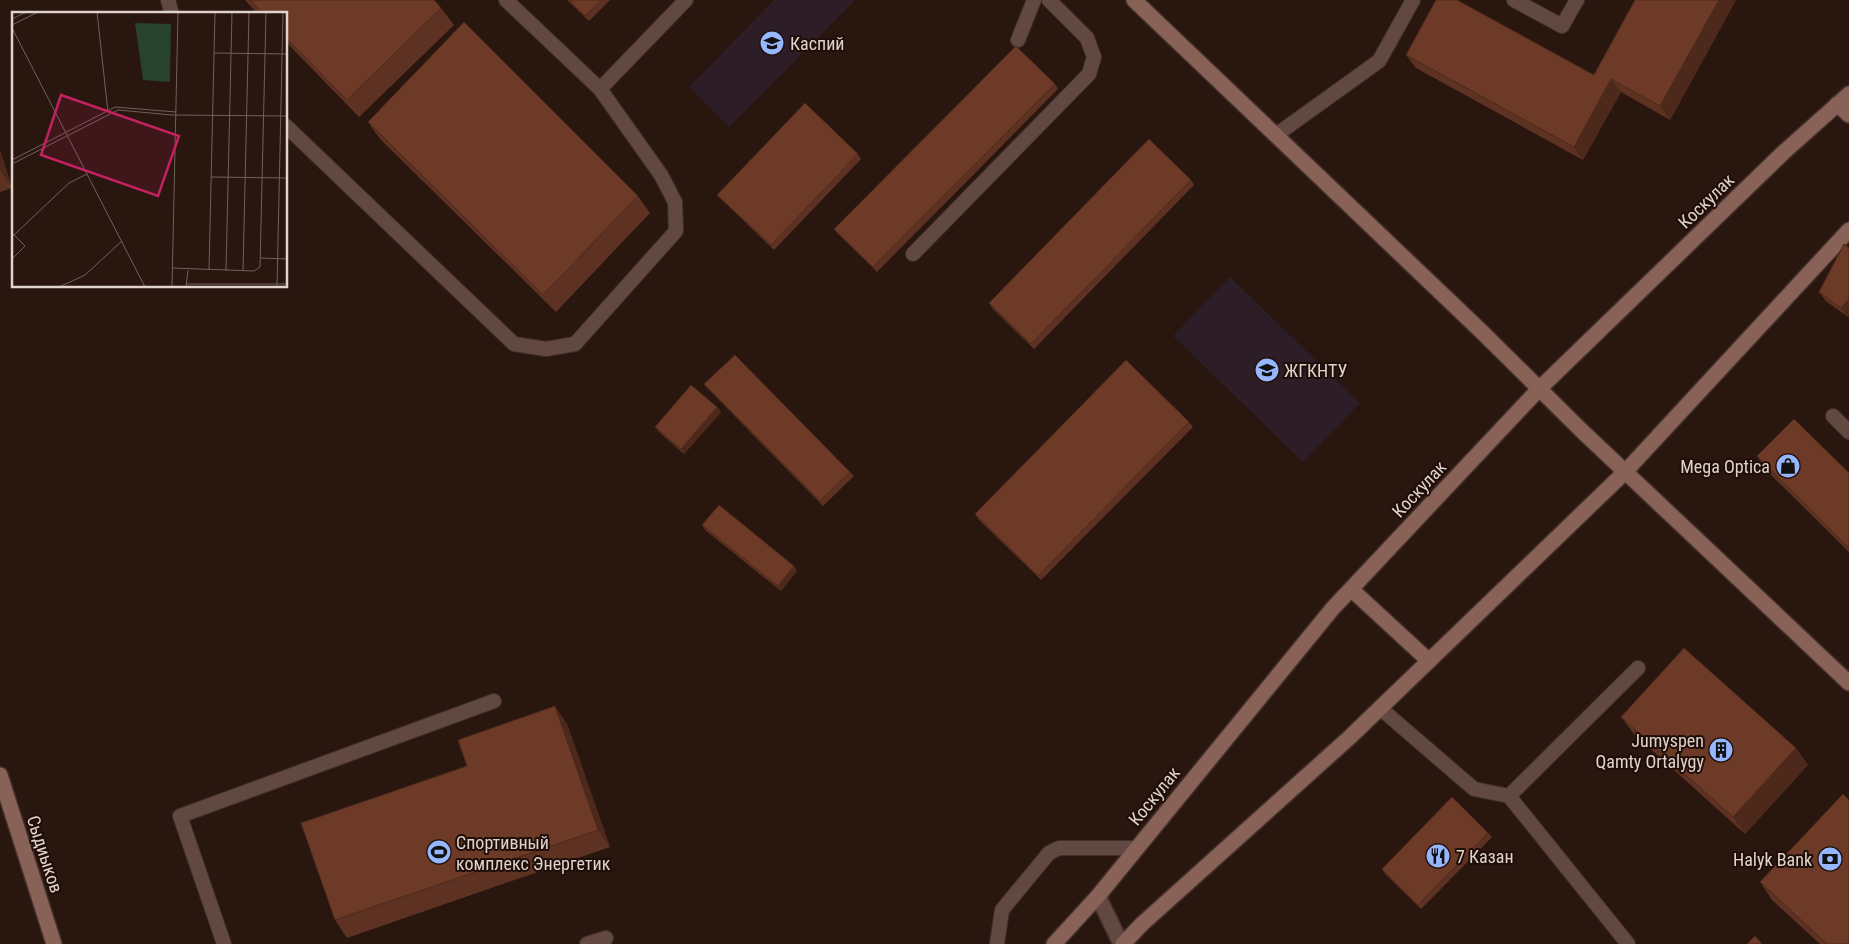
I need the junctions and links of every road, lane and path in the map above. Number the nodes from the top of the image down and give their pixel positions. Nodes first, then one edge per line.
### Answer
1 (506, 0) edge
2 (686, 0) edge
3 (1034, 0) edge
4 (1049, 0) edge
5 (1134, 0) edge
6 (1414, 0) edge
7 (1514, 0) edge
8 (1577, 0) edge
9 (1018, 40) dead end
10 (600, 89) junction
11 (1849, 94) edge
12 (1838, 104) junction
13 (1849, 115) edge
14 (288, 128) edge
15 (1276, 135) junction
16 (1849, 230) edge
17 (913, 254) dead end
18 (1539, 389) junction
19 (1833, 416) dead end
20 (1849, 432) edge
21 (1625, 472) junction
22 (1351, 588) junction
23 (1429, 661) junction
24 (1638, 668) dead end
25 (1849, 683) edge
26 (494, 701) dead end
27 (1380, 708) junction
28 (0, 775) edge
29 (1509, 796) junction
30 (1136, 848) junction
31 (1098, 896) junction
32 (606, 938) dead end
33 (54, 944) edge
34 (224, 944) edge
35 (587, 944) edge
36 (998, 944) edge
37 (1054, 944) edge
38 (1122, 944) edge
39 (1628, 944) edge

1 - 10 lane
2 - 10 lane
3 - 9 lane
4 - 17 lane
5 - 15 street
6 - 15 lane
7 - 8 lane
10 - 14 lane
11 - 12 street, Коскулак
12 - 13 street
12 - 18 street, Коскулак
15 - 18 street
16 - 21 street
18 - 21 street
18 - 22 street, Коскулак
19 - 20 lane
21 - 23 street
21 - 25 street
22 - 23 street
22 - 30 street, Коскулак
23 - 27 street
24 - 29 lane
26 - 34 lane
27 - 29 lane
27 - 38 street
28 - 33 street, Сыдиыков
29 - 39 lane
30 - 31 street, Коскулак
30 - 36 lane
31 - 37 street, Коскулак
31 - 38 street
32 - 35 lane

